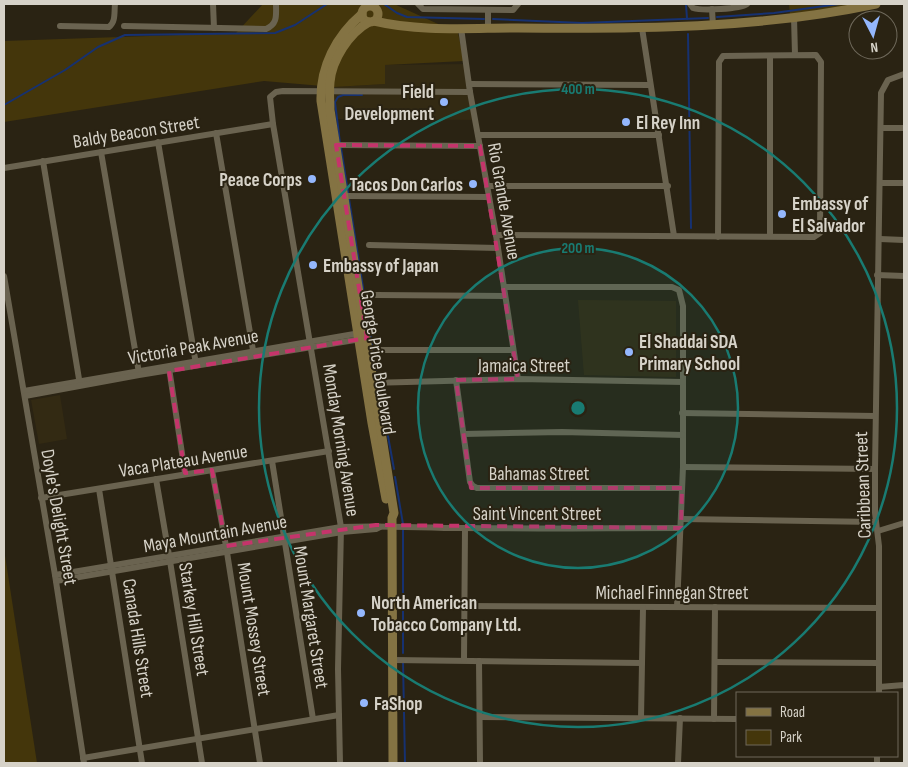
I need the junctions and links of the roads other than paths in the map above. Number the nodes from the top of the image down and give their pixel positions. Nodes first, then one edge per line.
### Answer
1 (114, 4) edge
2 (213, 4) edge
3 (276, 4) edge
4 (418, 4) edge
5 (518, 4) edge
6 (690, 4) edge
7 (747, 4) edge
8 (876, 4) edge
9 (468, 7) edge
10 (712, 9) junction
11 (488, 10) junction
12 (369, 12) edge
13 (794, 17) junction
14 (60, 26) dead end
15 (124, 26) dead end
16 (713, 26) junction
17 (214, 28) junction
18 (461, 28) junction
19 (488, 28) junction
20 (642, 28) junction
21 (795, 55) junction
22 (770, 56) junction
23 (904, 74) edge
24 (469, 84) junction
25 (650, 85) junction
26 (325, 91) junction
27 (470, 92) junction
28 (273, 124) junction
29 (881, 128) junction
30 (904, 128) edge
31 (216, 133) junction
32 (478, 134) junction
33 (659, 135) junction
34 (158, 142) junction
35 (336, 145) junction
36 (480, 146) junction
37 (101, 152) junction
38 (43, 161) junction
39 (4, 168) edge
40 (880, 183) junction
41 (904, 183) edge
42 (487, 186) junction
43 (668, 186) junction
44 (346, 196) dead end
45 (488, 197) junction
46 (346, 235) junction
47 (496, 235) junction
48 (674, 236) junction
49 (770, 236) junction
50 (718, 237) junction
51 (880, 239) junction
52 (904, 240) edge
53 (369, 245) dead end
54 (498, 248) junction
55 (877, 275) junction
56 (4, 276) edge
57 (904, 276) edge
58 (504, 286) junction
59 (376, 295) dead end
60 (505, 296) junction
61 (363, 336) junction
62 (311, 344) junction
63 (380, 350) dead end
64 (513, 350) junction
65 (253, 354) junction
66 (196, 363) junction
67 (169, 368) junction
68 (139, 373) junction
69 (518, 379) junction
70 (456, 380) junction
71 (370, 382) junction
72 (683, 382) junction
73 (80, 384) junction
74 (25, 393) junction
75 (682, 413) junction
76 (875, 416) junction
77 (464, 434) junction
78 (683, 435) junction
79 (329, 451) junction
80 (272, 461) junction
81 (683, 467) junction
82 (875, 468) junction
83 (212, 470) junction
84 (185, 473) junction
85 (156, 479) junction
86 (682, 488) junction
87 (99, 489) junction
88 (41, 498) junction
89 (682, 519) junction
90 (876, 522) junction
91 (392, 523) junction
92 (904, 523) edge
93 (465, 528) junction
94 (681, 528) junction
95 (342, 530) junction
96 (878, 531) junction
97 (285, 539) junction
98 (227, 548) junction
99 (170, 559) junction
100 (113, 568) junction
101 (55, 578) junction
102 (464, 606) junction
103 (715, 607) junction
104 (643, 608) junction
105 (677, 608) junction
106 (879, 608) junction
107 (393, 660) junction
108 (464, 660) junction
109 (479, 661) junction
110 (715, 662) junction
111 (642, 663) junction
112 (879, 663) junction
113 (904, 685) edge
114 (879, 690) edge
115 (339, 715) junction
116 (480, 717) junction
117 (641, 718) junction
118 (680, 718) junction
119 (313, 719) junction
120 (714, 719) junction
121 (736, 719) edge
122 (255, 729) junction
123 (198, 738) junction
124 (141, 749) junction
125 (84, 761) edge
126 (142, 763) edge
127 (202, 763) edge
128 (260, 763) edge
129 (340, 763) edge
130 (393, 763) edge
131 (480, 763) edge
132 (678, 763) edge

1 - 14 street
2 - 17 street
3 - 17 street
4 - 9 street
5 - 11 street
6 - 10 street
7 - 10 street
8 - 13 main road
9 - 11 street
10 - 16 street
11 - 19 street
12 - 18 main road
12 - 26 main road, George Price Boulevard
13 - 16 main road
13 - 21 street
15 - 17 street
16 - 20 main road
18 - 19 main road
18 - 24 street, Rio Grande Avenue
19 - 20 main road
20 - 25 street
21 - 22 street
21 - 49 street
22 - 49 street
22 - 50 street
23 - 29 street, Caribbean Street
24 - 25 street
24 - 27 street, Rio Grande Avenue
25 - 33 street
26 - 27 street
26 - 28 street, Monday Morning Avenue
26 - 35 main road, George Price Boulevard
26 - 46 main road, George Price Boulevard
27 - 32 street, Rio Grande Avenue
28 - 31 street, Baldy Beacon Street
28 - 62 street, Monday Morning Avenue
29 - 30 street
29 - 40 street, Caribbean Street
31 - 34 street, Baldy Beacon Street
31 - 65 street
32 - 33 street
32 - 36 street, Rio Grande Avenue
33 - 43 street
34 - 37 street, Baldy Beacon Street
34 - 66 street
35 - 36 street
35 - 46 main road, George Price Boulevard
36 - 42 street, Rio Grande Avenue
37 - 38 street, Baldy Beacon Street
37 - 68 street
38 - 39 street, Baldy Beacon Street
38 - 73 street
40 - 41 street
40 - 51 street, Caribbean Street
42 - 43 street
42 - 45 street, Rio Grande Avenue
43 - 48 street
44 - 45 street
45 - 47 street, Rio Grande Avenue
46 - 61 main road, George Price Boulevard
47 - 48 street
47 - 54 street, Rio Grande Avenue
48 - 50 street
49 - 50 street
51 - 52 street
51 - 55 street, Caribbean Street
53 - 54 street
54 - 58 street, Rio Grande Avenue
55 - 57 street
55 - 76 street, Caribbean Street
56 - 74 street, Doyle's Delight Street
58 - 60 street, Rio Grande Avenue
58 - 72 street
59 - 60 street
60 - 64 street, Rio Grande Avenue
61 - 62 street, Victoria Peak Avenue
61 - 71 main road, George Price Boulevard
62 - 65 street, Victoria Peak Avenue
62 - 79 street, Monday Morning Avenue
63 - 64 street
64 - 69 street, Rio Grande Avenue
65 - 66 street, Victoria Peak Avenue
66 - 67 street, Victoria Peak Avenue
67 - 68 street, Victoria Peak Avenue
67 - 84 street
68 - 73 street, Victoria Peak Avenue
69 - 70 street, Jamaica Street
69 - 72 street, Jamaica Street
70 - 71 street, Jamaica Street
70 - 77 street, Bahamas Street
71 - 91 main road, George Price Boulevard
72 - 75 street
73 - 74 street, Victoria Peak Avenue
74 - 88 street, Doyle's Delight Street
75 - 76 street
75 - 78 street
76 - 82 street, Caribbean Street
77 - 78 street
77 - 86 street, Bahamas Street
78 - 81 street
79 - 80 street, Vaca Plateau Avenue
79 - 95 street, Monday Morning Avenue
80 - 83 street, Vaca Plateau Avenue
80 - 97 street, Mount Margaret Street
81 - 82 street
81 - 86 street
82 - 90 street, Caribbean Street
83 - 84 street, Vaca Plateau Avenue
83 - 98 street, Mount Mossey Street
84 - 85 street, Vaca Plateau Avenue
85 - 87 street, Vaca Plateau Avenue
85 - 99 street, Starkey Hill Street
86 - 89 street
87 - 88 street, Vaca Plateau Avenue
87 - 100 street, Canada Hills Street
88 - 101 street, Doyle's Delight Street
89 - 90 street
89 - 94 street
90 - 96 street, Caribbean Street
91 - 93 street, Saint Vincent Street
91 - 95 street, Maya Mountain Avenue
91 - 107 main road, George Price Boulevard
92 - 96 street
93 - 94 street, Saint Vincent Street
93 - 102 street
94 - 105 street
95 - 97 street, Maya Mountain Avenue
95 - 115 street, Monday Morning Avenue
96 - 106 street, Caribbean Street
97 - 98 street, Maya Mountain Avenue
97 - 119 street, Mount Margaret Street
98 - 99 street, Maya Mountain Avenue
98 - 122 street, Mount Mossey Street
99 - 100 street, Maya Mountain Avenue
99 - 123 street, Starkey Hill Street
100 - 101 street, Maya Mountain Avenue
100 - 124 street, Canada Hills Street
101 - 125 street, Doyle's Delight Street
102 - 104 street, Michael Finnegan Street
102 - 108 street
103 - 105 street, Michael Finnegan Street
103 - 106 street, Michael Finnegan Street
103 - 110 street
104 - 105 street, Michael Finnegan Street
104 - 111 street
106 - 112 street, Caribbean Street
107 - 108 street
107 - 130 main road, George Price Boulevard
108 - 109 street
109 - 111 street
109 - 116 street
110 - 112 street
110 - 120 street
111 - 117 street
112 - 114 street, Caribbean Street
113 - 114 street
115 - 119 street
115 - 129 street, Monday Morning Avenue
116 - 117 street
116 - 131 street
117 - 118 street
118 - 120 street
118 - 132 street
119 - 122 street
120 - 121 street
122 - 123 street
122 - 128 street, Mount Mossey Street
123 - 124 street
123 - 127 street, Starkey Hill Street
124 - 125 street
124 - 126 street, Canada Hills Street

